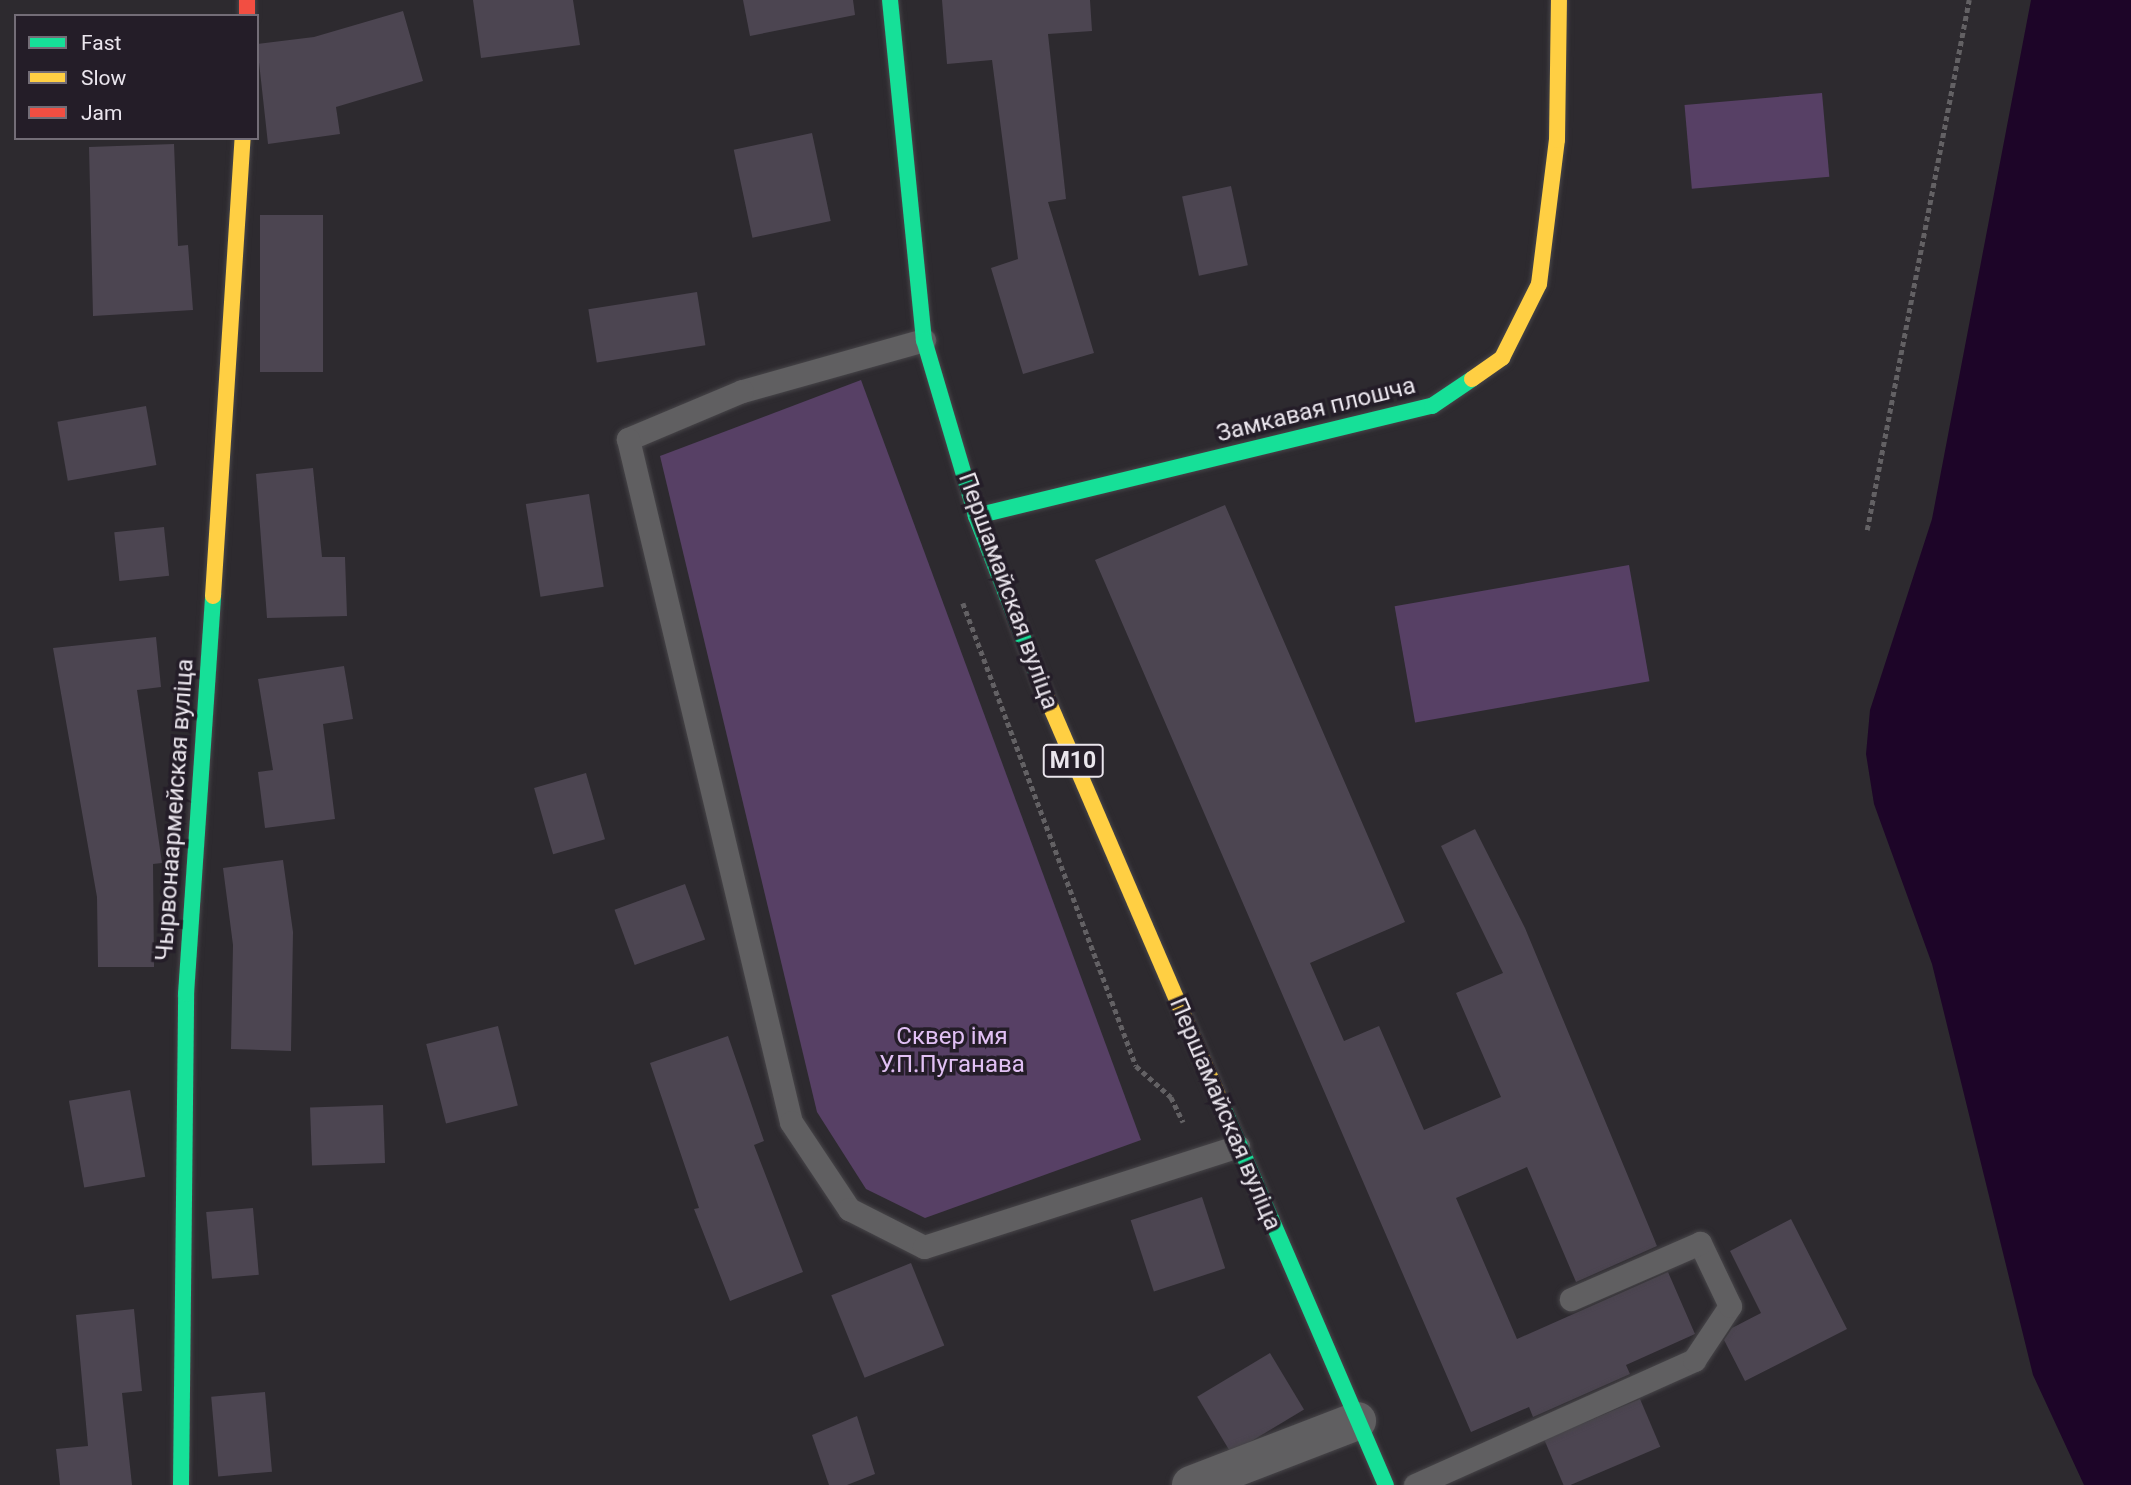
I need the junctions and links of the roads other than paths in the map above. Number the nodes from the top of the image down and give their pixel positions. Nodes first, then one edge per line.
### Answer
1 (890, 0) edge
2 (1559, 0) edge
3 (243, 140) edge
4 (924, 340) junction
5 (976, 516) junction
6 (1238, 1146) junction
7 (1572, 1299) dead end
8 (1357, 1421) junction
9 (181, 1485) edge
10 (1191, 1485) edge
11 (1386, 1485) edge
12 (1415, 1485) edge

1 - 4 street, Першамайская вуліца / М10
2 - 5 street, Замкавая плошча
3 - 9 street, Чырвонаармейская вуліца
4 - 5 street, Першамайская вуліца / М10
4 - 6 lane
5 - 6 street, Першамайская вуліца / М10
6 - 8 street, Першамайская вуліца / М10
7 - 12 lane
8 - 10 street
8 - 11 street, Першамайская вуліца / М10

